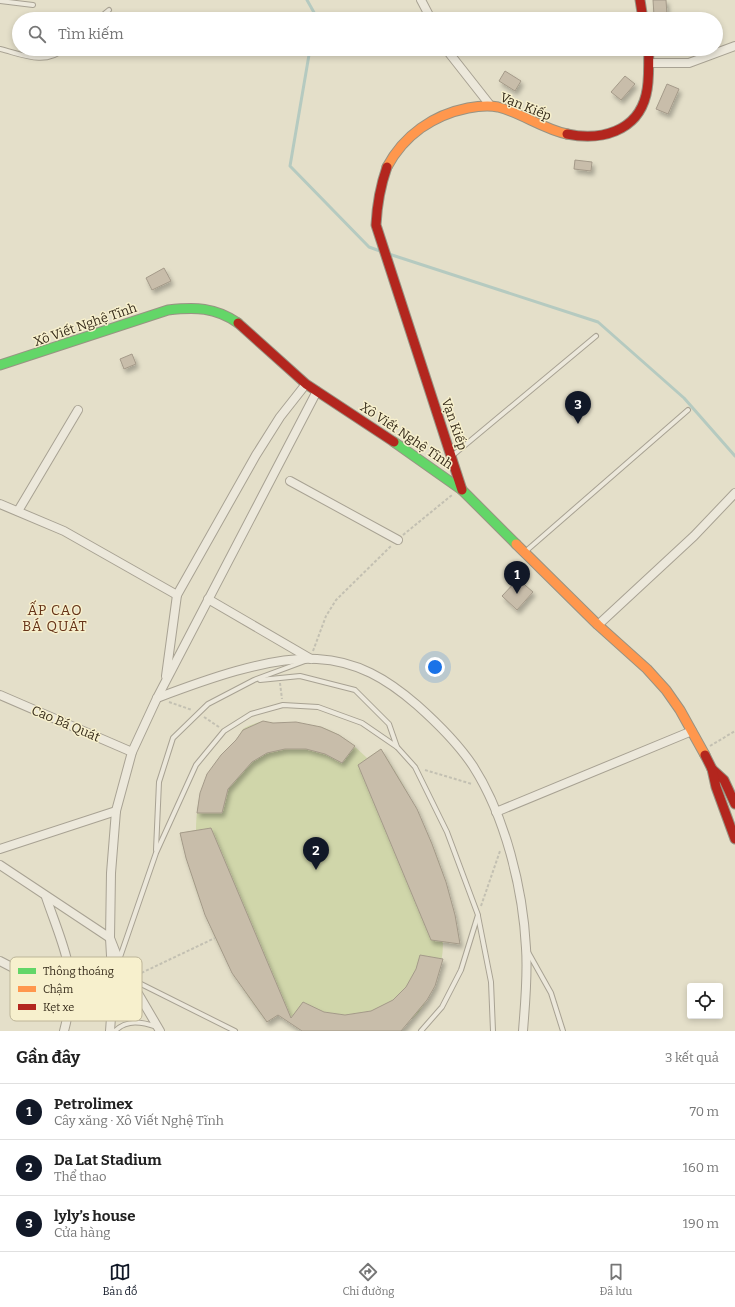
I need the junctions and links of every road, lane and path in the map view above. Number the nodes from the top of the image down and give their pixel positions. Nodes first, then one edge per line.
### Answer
1 (421, 0) edge
2 (640, 0) edge
3 (0, 1) edge
4 (33, 5) dead end
5 (109, 10) dead end
6 (107, 12) edge
7 (427, 12) edge
8 (642, 12) edge
9 (735, 46) edge
10 (0, 49) edge
11 (723, 50) edge
12 (12, 52) edge
13 (31, 56) edge
14 (50, 56) edge
15 (452, 56) edge
16 (649, 56) edge
17 (708, 56) edge
18 (648, 64) junction
19 (490, 105) junction
20 (596, 336) dead end
21 (0, 366) edge
22 (306, 384) junction
23 (316, 391) junction
24 (78, 410) dead end
25 (688, 410) dead end
26 (452, 456) junction
27 (290, 481) dead end
28 (462, 490) junction
29 (735, 493) edge
30 (0, 504) edge
31 (18, 511) junction
32 (398, 540) junction
33 (524, 553) junction
34 (177, 595) junction
35 (208, 600) junction
36 (598, 625) junction
37 (311, 659) junction
38 (280, 678) junction
39 (254, 680) junction
40 (165, 682) junction
41 (0, 695) edge
42 (157, 698) junction
43 (283, 705) junction
44 (199, 713) junction
45 (224, 731) junction
46 (692, 731) junction
47 (735, 731) edge
48 (397, 747) junction
49 (702, 750) junction
50 (132, 752) junction
51 (415, 767) junction
52 (712, 769) junction
53 (483, 787) junction
54 (735, 804) edge
55 (116, 811) junction
56 (496, 812) junction
57 (505, 837) junction
58 (735, 839) edge
59 (0, 849) edge
60 (156, 853) junction
61 (0, 865) edge
62 (46, 897) junction
63 (478, 915) junction
64 (110, 938) junction
65 (215, 938) dead end
66 (526, 948) junction
67 (66, 957) edge
68 (111, 957) edge
69 (117, 957) edge
70 (120, 957) edge
71 (0, 961) edge
72 (10, 966) edge
73 (142, 972) edge
74 (142, 985) edge
75 (142, 1000) edge
76 (67, 1021) edge
77 (111, 1021) edge
78 (159, 1029) edge
79 (64, 1031) edge
80 (110, 1031) edge
81 (115, 1031) edge
82 (234, 1031) edge
83 (421, 1031) edge
84 (493, 1031) edge
85 (523, 1031) edge
86 (563, 1031) edge

1 - 7 street
2 - 8 main road
3 - 4 lane
5 - 6 lane
9 - 11 street
10 - 12 lane
13 - 14 lane
15 - 19 street
16 - 18 main road, Vạn Kiếp
17 - 18 street
18 - 19 main road, Vạn Kiếp
19 - 26 main road, Vạn Kiếp
20 - 26 lane
21 - 22 main road, Xô Viết Nghệ Tĩnh
22 - 23 main road, Xô Viết Nghệ Tĩnh
22 - 34 street
23 - 28 main road, Xô Viết Nghệ Tĩnh
23 - 35 street
24 - 31 street
25 - 33 lane
26 - 28 main road, Vạn Kiếp
27 - 32 street
28 - 32 path
28 - 33 main road, Xô Viết Nghệ Tĩnh
29 - 36 street
30 - 31 street
31 - 34 street
32 - 37 path
33 - 36 main road, Xô Viết Nghệ Tĩnh
34 - 40 street
35 - 37 street
35 - 40 street
36 - 46 main road, Xô Viết Nghệ Tĩnh
37 - 39 lane
37 - 42 street
37 - 53 street
38 - 39 lane
38 - 43 path
38 - 48 lane
39 - 44 lane
40 - 42 street
41 - 50 street, Cao Bá Quát
42 - 44 path
42 - 50 street
43 - 45 lane
43 - 48 lane
44 - 45 path
44 - 60 lane
45 - 60 lane
46 - 49 main road, Xô Viết Nghệ Tĩnh
46 - 56 street
47 - 49 path
48 - 51 lane
49 - 52 main road, Xô Viết Nghệ Tĩnh
50 - 55 street
51 - 53 path
51 - 63 lane
52 - 54 main road, Xô Viết Nghệ Tĩnh
52 - 58 main road, Xô Viết Nghệ Tĩnh
53 - 56 street
55 - 59 street
55 - 64 street
56 - 57 street
57 - 63 path
57 - 66 street
60 - 70 lane
61 - 62 street
62 - 64 street
62 - 67 street
63 - 83 lane
63 - 84 lane
64 - 68 street
64 - 69 street
65 - 73 path
66 - 85 street
66 - 86 lane
71 - 72 street
74 - 82 lane
75 - 78 street
76 - 79 street
77 - 80 street
78 - 81 lane

